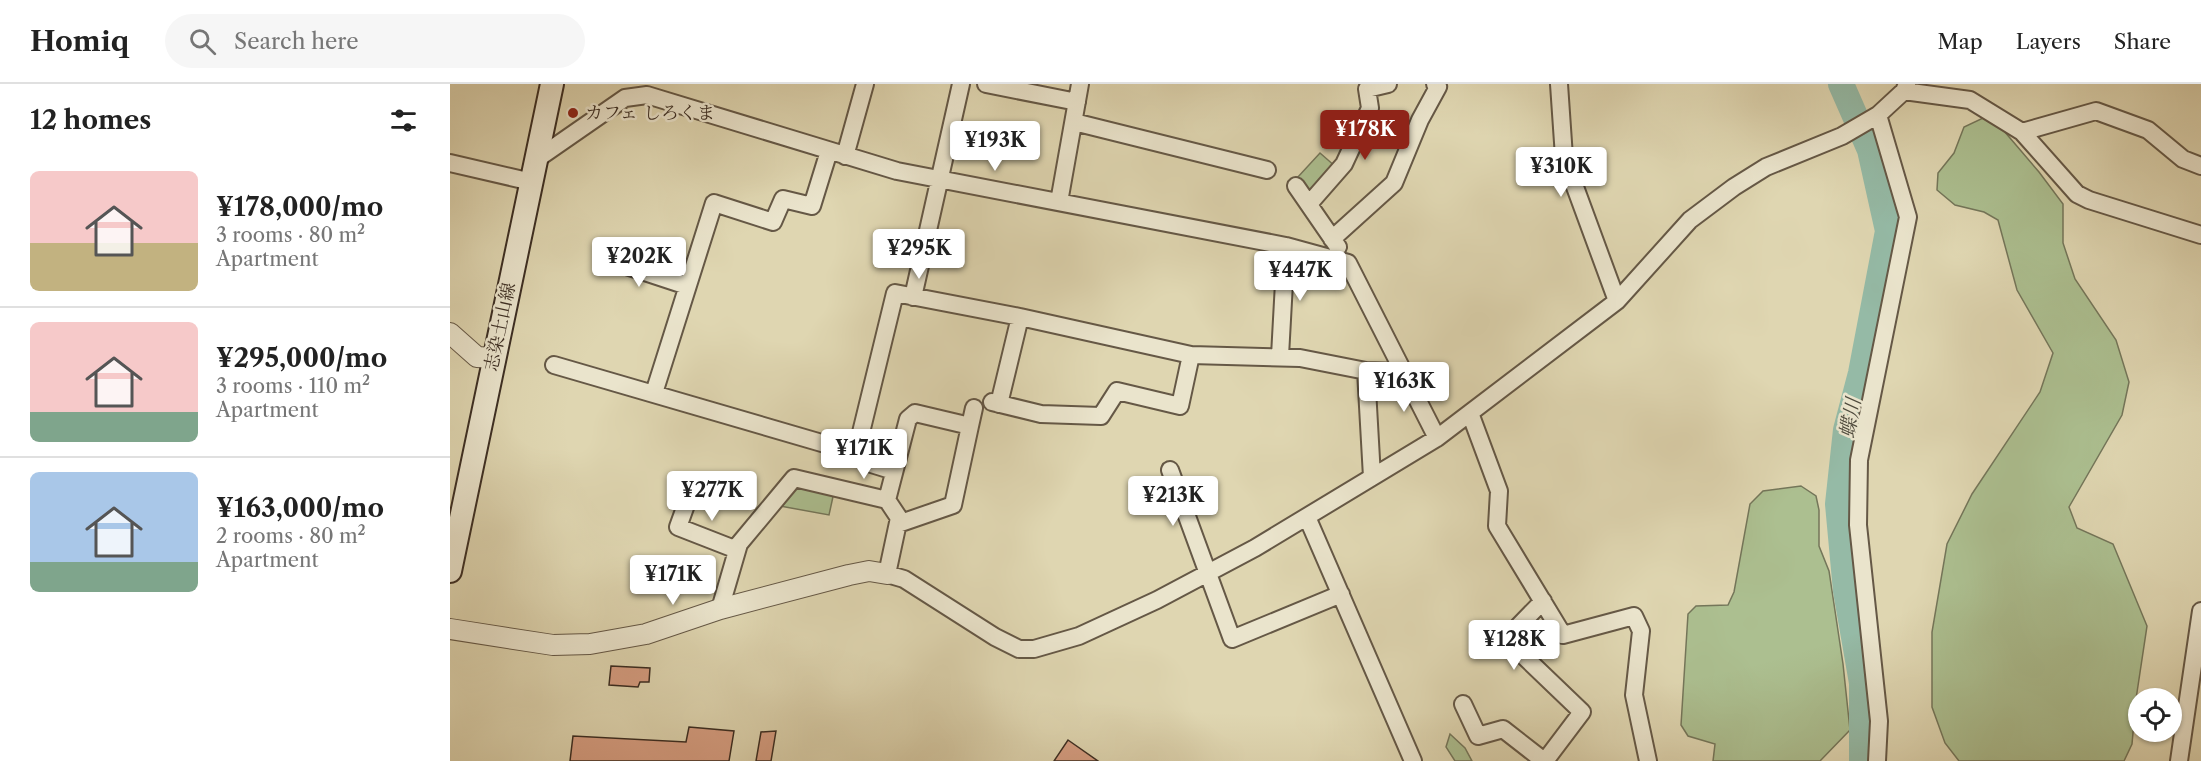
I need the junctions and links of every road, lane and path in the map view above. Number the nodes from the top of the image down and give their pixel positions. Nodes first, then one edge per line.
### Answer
1 (552, 84) edge
2 (865, 84) edge
3 (961, 84) edge
4 (986, 84) edge
5 (1080, 84) edge
6 (1388, 84) edge
7 (1435, 84) edge
8 (1559, 84) edge
9 (1906, 87) edge
10 (1077, 102) junction
11 (1878, 115) junction
12 (1074, 122) junction
13 (2022, 132) junction
14 (829, 151) junction
15 (845, 156) junction
16 (537, 159) junction
17 (450, 163) edge
18 (2201, 166) edge
19 (1267, 170) dead end
20 (939, 179) junction
21 (532, 182) junction
22 (1296, 186) dead end
23 (1059, 201) junction
24 (1309, 204) junction
25 (2201, 235) edge
26 (1332, 238) junction
27 (1286, 246) junction
28 (602, 258) dead end
29 (1348, 263) junction
30 (687, 286) junction
31 (914, 297) junction
32 (1617, 301) junction
33 (1020, 317) junction
34 (450, 333) edge
35 (1191, 355) junction
36 (1280, 356) junction
37 (494, 358) junction
38 (554, 365) dead end
39 (1366, 371) junction
40 (1402, 372) junction
41 (654, 393) junction
42 (974, 408) dead end
43 (1470, 413) junction
44 (970, 426) junction
45 (1437, 438) junction
46 (856, 453) junction
47 (1170, 470) dead end
48 (894, 471) junction
49 (1372, 477) junction
50 (691, 491) dead end
51 (887, 500) junction
52 (1307, 517) junction
53 (898, 524) junction
54 (737, 550) junction
55 (450, 571) edge
56 (1209, 573) junction
57 (886, 574) junction
58 (1341, 594) junction
59 (1543, 601) junction
60 (720, 609) junction
61 (2201, 611) edge
62 (450, 629) edge
63 (1462, 704) dead end
64 (1413, 761) edge
65 (1545, 761) edge
66 (1648, 761) edge
67 (1877, 761) edge
68 (2179, 761) edge

1 - 16 main road, 志染土山線
2 - 15 street
3 - 20 street
4 - 10 street
5 - 10 street
6 - 24 street
7 - 26 street
8 - 32 street
9 - 11 street
9 - 13 street
10 - 12 street
11 - 32 street
11 - 67 street
12 - 19 street
12 - 23 street
13 - 18 street
13 - 25 street
14 - 15 street
14 - 16 street
14 - 30 street
15 - 20 street
16 - 21 main road, 志染土山線
17 - 21 street
20 - 23 street
20 - 31 street
21 - 37 main road, 志染土山線
22 - 24 street
23 - 27 street
24 - 26 street
26 - 29 street
27 - 29 street
27 - 36 street
28 - 30 street
29 - 40 street
30 - 41 street
31 - 33 street
31 - 46 street
32 - 43 street
33 - 35 street
33 - 35 street
34 - 37 street
35 - 36 street
36 - 39 street
37 - 55 main road, 志染土山線
38 - 41 street
39 - 40 street
39 - 49 street
40 - 45 street
41 - 46 street
42 - 44 street
43 - 45 street
43 - 59 street
44 - 48 street
44 - 53 street
45 - 49 street
46 - 48 street
47 - 56 street
48 - 51 street
49 - 52 street
50 - 54 street
51 - 53 street
51 - 54 street
52 - 56 street
52 - 58 street
53 - 57 street
54 - 60 street
56 - 57 street
56 - 58 street
57 - 60 street
58 - 64 street
59 - 65 street
59 - 66 street
60 - 62 street
61 - 68 street
63 - 65 street

